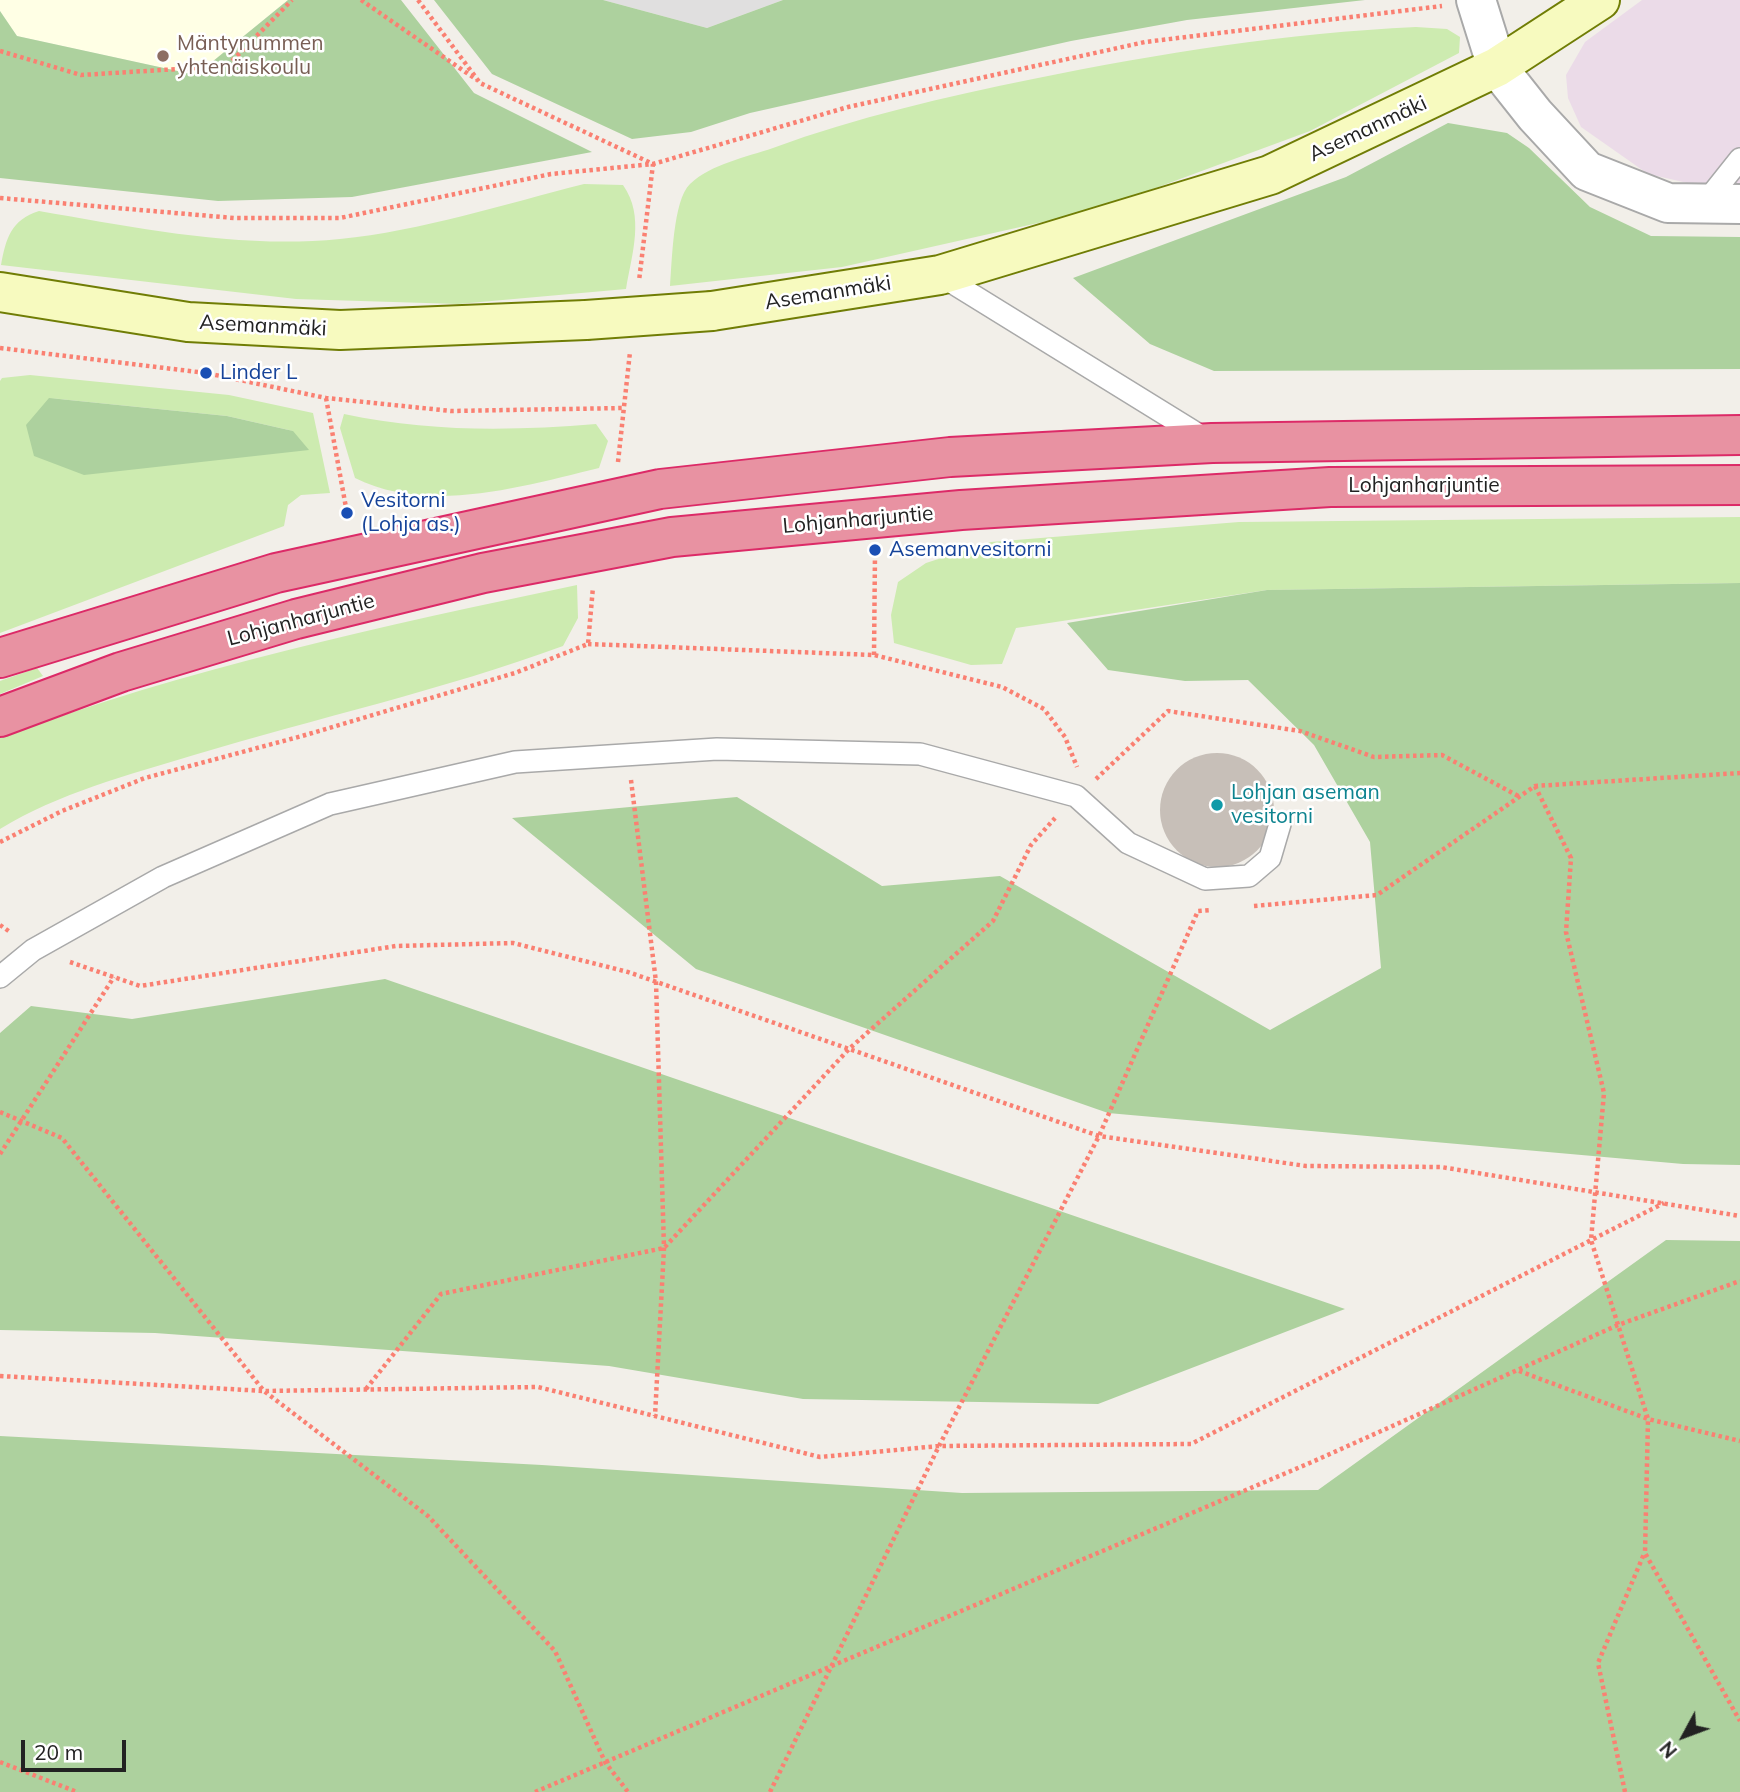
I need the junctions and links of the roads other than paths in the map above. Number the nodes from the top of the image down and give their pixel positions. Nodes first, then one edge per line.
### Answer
1 (1600, 0) edge
2 (1476, 1) edge
3 (1497, 67) junction
4 (1740, 159) edge
5 (1723, 203) edge
6 (940, 275) junction
7 (0, 292) edge
8 (1740, 435) edge
9 (1212, 443) junction
10 (1740, 485) edge
11 (0, 658) edge
12 (0, 717) edge
13 (1279, 824) dead end
14 (0, 977) edge

1 - 3 street, Asemanmäki
2 - 3 street
3 - 5 street
3 - 6 street, Asemanmäki
4 - 5 lane
6 - 7 street, Asemanmäki, bridge
6 - 9 lane
8 - 9 highway
9 - 11 highway
10 - 12 highway, Lohjanharjuntie
13 - 14 lane

